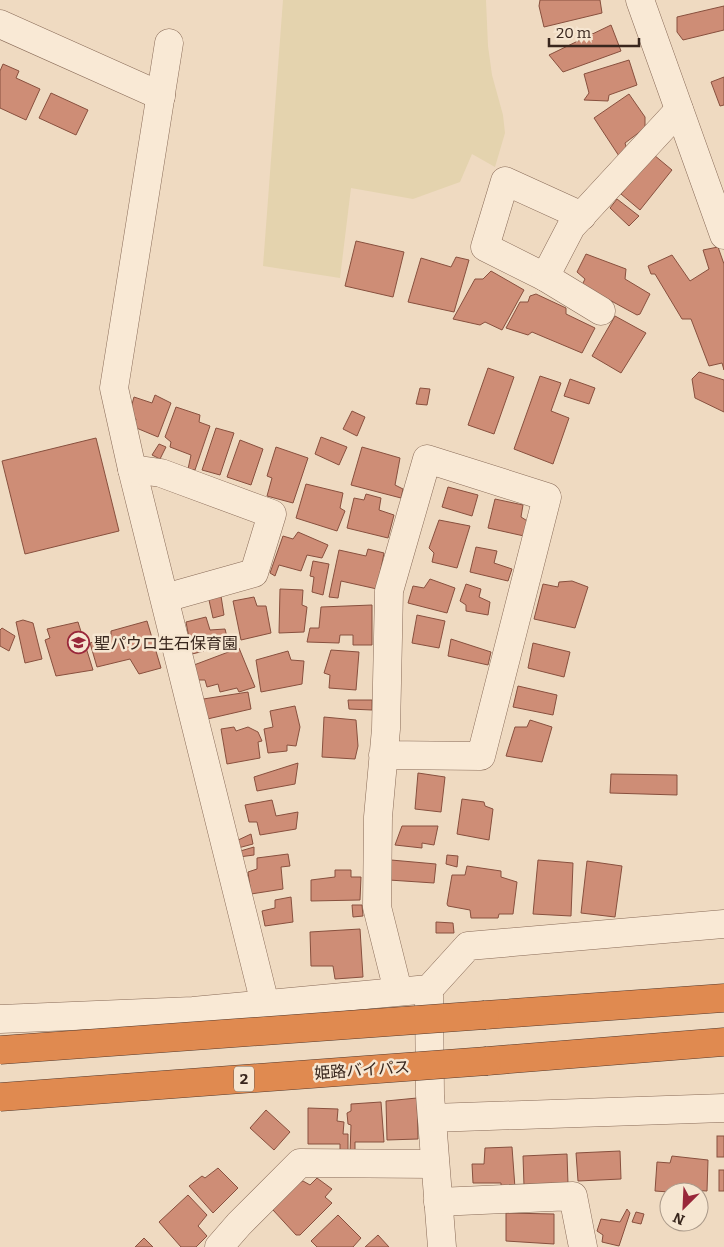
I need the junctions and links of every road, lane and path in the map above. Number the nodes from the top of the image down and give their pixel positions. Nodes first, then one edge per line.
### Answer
1 (640, 0) edge
2 (0, 24) edge
3 (169, 43) dead end
4 (161, 96) junction
5 (678, 110) junction
6 (582, 216) junction
7 (723, 227) edge
8 (545, 277) junction
9 (601, 311) dead end
10 (132, 469) junction
11 (164, 598) junction
12 (383, 755) junction
13 (724, 924) edge
14 (429, 988) junction
15 (398, 991) junction
16 (724, 998) edge
17 (265, 1004) junction
18 (0, 1019) edge
19 (724, 1042) edge
20 (0, 1050) edge
21 (0, 1097) edge
22 (724, 1108) edge
23 (432, 1118) junction
24 (435, 1164) junction
25 (438, 1202) junction
26 (219, 1247) edge
27 (442, 1247) edge
28 (583, 1247) edge

1 - 5 street
2 - 4 street
3 - 4 street
4 - 10 street
5 - 6 street
5 - 7 street
6 - 8 street
6 - 8 street
8 - 9 street
10 - 11 street
10 - 11 street
11 - 17 street
12 - 12 street
12 - 15 street
13 - 14 street
14 - 15 street
14 - 23 street
15 - 17 street
16 - 20 highway, bridge
17 - 18 street
19 - 21 highway, 姫路バイパス / 2, bridge
22 - 23 street
23 - 24 street
24 - 25 street
24 - 26 street
25 - 27 street
25 - 28 street

